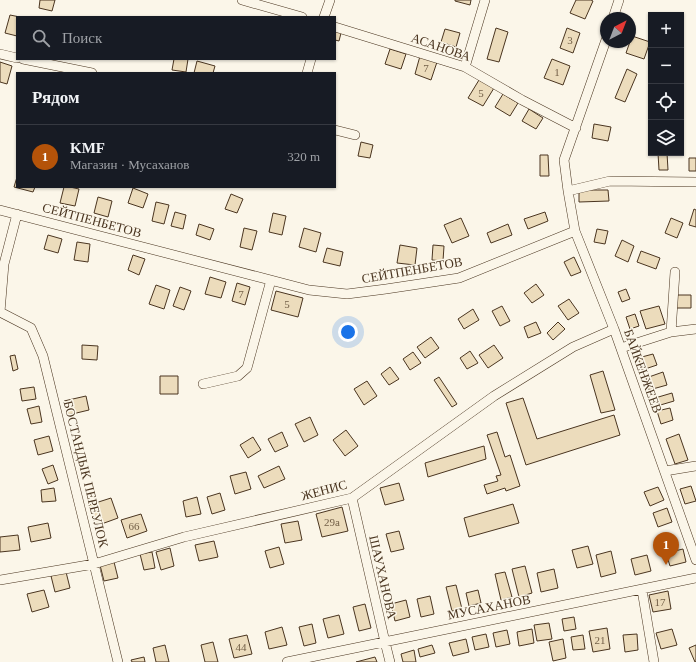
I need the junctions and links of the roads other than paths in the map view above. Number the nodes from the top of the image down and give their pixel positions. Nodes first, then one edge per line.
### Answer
1 (242, 0) edge
2 (330, 0) edge
3 (485, 0) edge
4 (620, 0) edge
5 (615, 12) edge
6 (298, 16) edge
7 (324, 16) edge
8 (336, 27) edge
9 (603, 48) edge
10 (0, 54) edge
11 (16, 58) edge
12 (28, 60) edge
13 (311, 60) edge
14 (465, 66) junction
15 (87, 72) edge
16 (307, 72) edge
17 (576, 128) junction
18 (336, 130) edge
19 (355, 135) dead end
20 (696, 182) edge
21 (568, 191) junction
22 (0, 210) edge
23 (17, 214) junction
24 (575, 231) junction
25 (675, 272) dead end
26 (271, 280) junction
27 (0, 312) edge
28 (614, 329) junction
29 (696, 329) edge
30 (671, 332) junction
31 (621, 348) junction
32 (203, 384) dead end
33 (696, 466) edge
34 (665, 471) junction
35 (352, 498) junction
36 (696, 560) edge
37 (94, 564) junction
38 (696, 578) edge
39 (0, 580) edge
40 (642, 590) junction
41 (384, 642) junction
42 (118, 662) edge
43 (287, 662) edge
44 (390, 662) edge
45 (654, 662) edge

1 - 6 street
2 - 7 street
3 - 14 street
4 - 5 street
8 - 14 street, АСАНОВА
9 - 17 street, БАЙКЕНЖЕЕВ
10 - 11 street
12 - 15 street
13 - 16 street
14 - 17 street, АСАНОВА
17 - 21 street, БАЙКЕНЖЕЕВ
18 - 19 street
20 - 21 street
21 - 24 street, БАЙКЕНЖЕЕВ
22 - 23 street, СЕЙТПЕНБЕТОВ
23 - 26 street, СЕЙТПЕНБЕТОВ
23 - 27 street, БОСТАНДЫК ПЕРЕУЛОК
24 - 26 street, СЕЙТПЕНБЕТОВ
24 - 28 street, БАЙКЕНЖЕЕВ
25 - 30 street
26 - 32 street
27 - 37 street, БОСТАНДЫК ПЕРЕУЛОК
28 - 31 street, БАЙКЕНЖЕЕВ
28 - 35 street, ЖЕНИС
29 - 30 street
30 - 31 street
31 - 34 street, БАЙКЕНЖЕЕВ
33 - 34 street
34 - 36 street, БАЙКЕНЖЕЕВ
35 - 37 street, ЖЕНИС
35 - 41 street, ШАУХАНОВА
37 - 39 street, ЖЕНИС
37 - 42 street, БОСТАНДЫК ПЕРЕУЛОК
38 - 40 street, МУСАХАНОВ
40 - 41 street, МУСАХАНОВ
40 - 45 street
41 - 43 street, МУСАХАНОВ
41 - 44 street, ШАУХАНОВА

